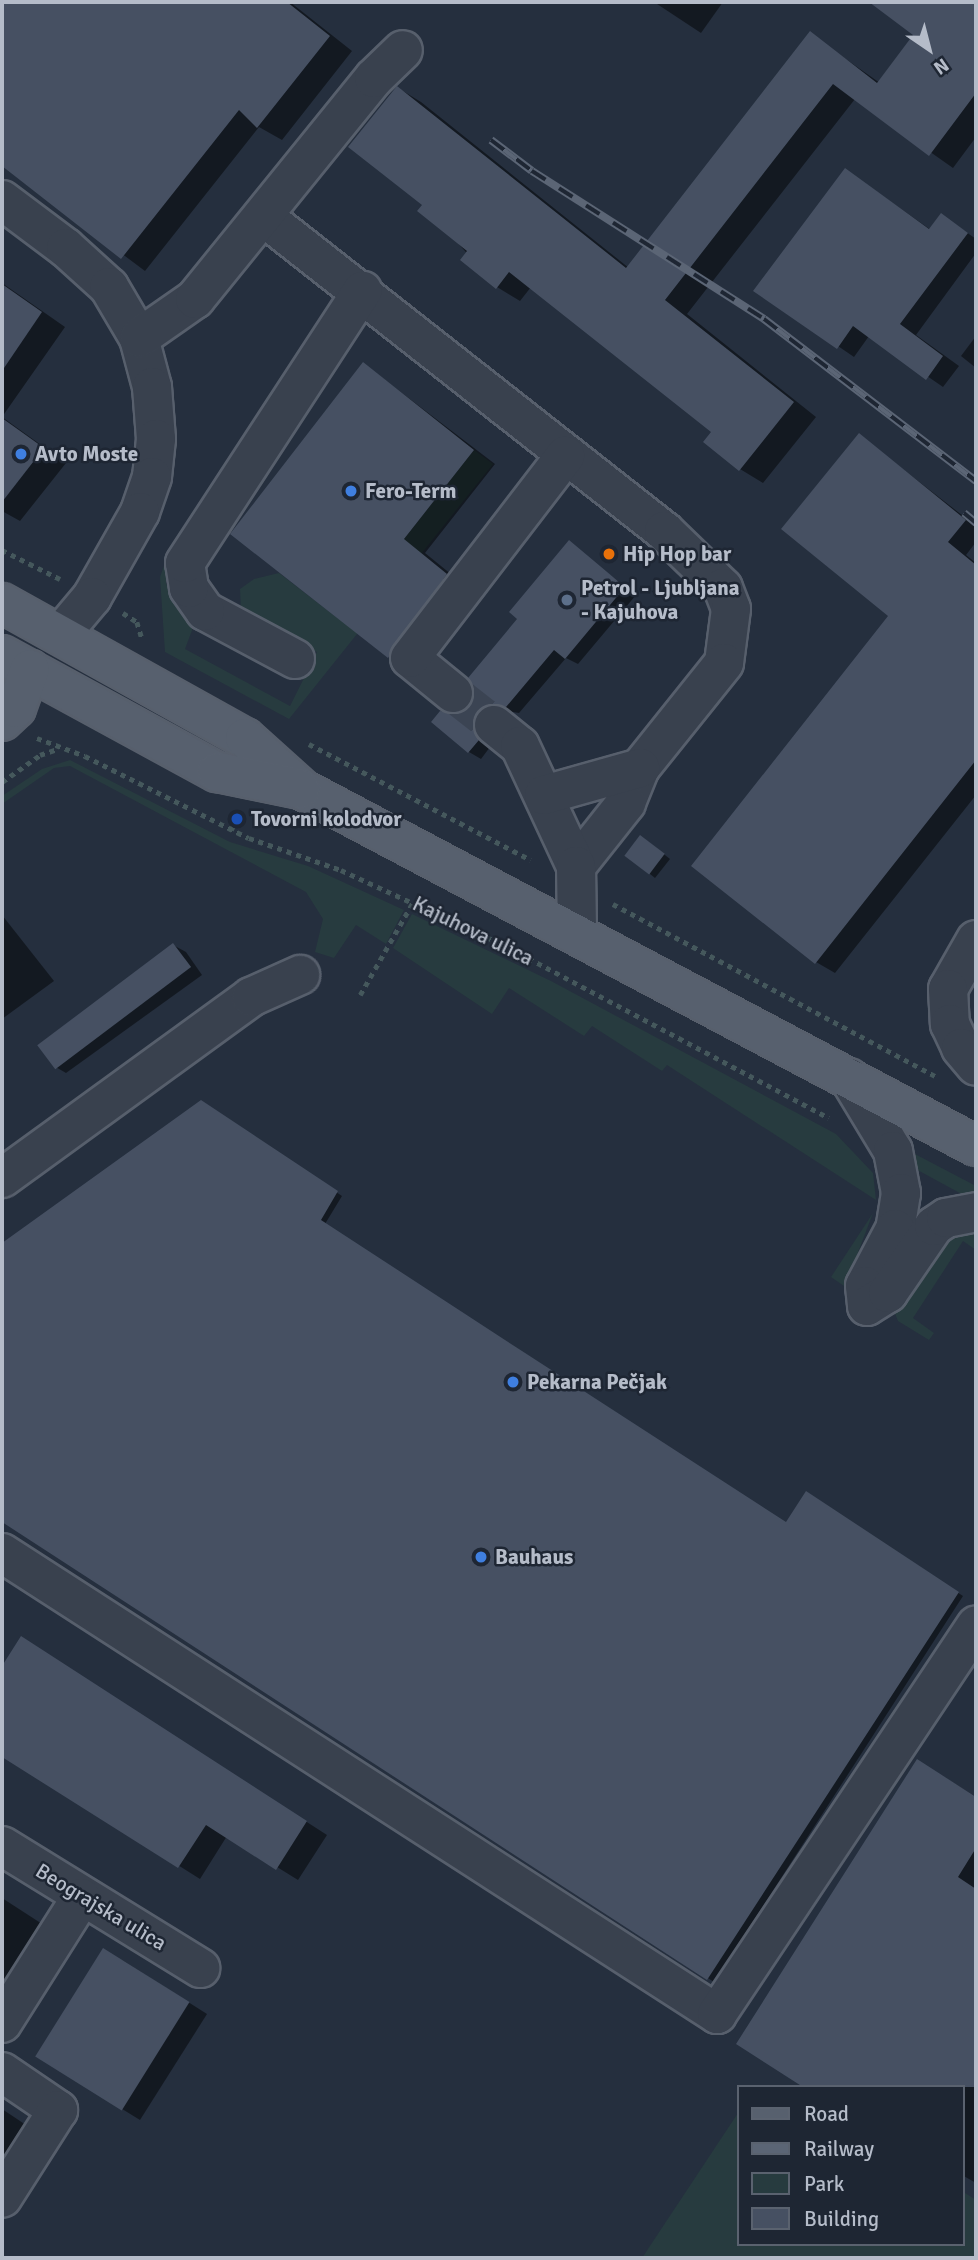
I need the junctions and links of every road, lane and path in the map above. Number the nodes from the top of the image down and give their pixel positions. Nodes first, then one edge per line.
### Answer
1 (403, 50) dead end
2 (2, 200) edge
3 (264, 217) junction
4 (362, 291) junction
5 (139, 338) junction
6 (565, 456) junction
7 (2, 550) edge
8 (61, 579) dead end
9 (2, 603) edge
10 (125, 614) dead end
11 (61, 635) junction
12 (146, 646) dead end
13 (295, 659) dead end
14 (11, 670) edge
15 (453, 693) tunnel mouth
16 (2, 720) edge
17 (494, 725) tunnel mouth
18 (36, 738) dead end
19 (306, 743) dead end
20 (59, 749) junction
21 (640, 768) junction
22 (2, 782) edge
23 (303, 790) junction
24 (544, 795) junction
25 (241, 810) dead end
26 (231, 830) junction
27 (559, 866) junction
28 (606, 901) dead end
29 (413, 902) junction
30 (577, 933) junction
31 (976, 940) edge
32 (300, 975) dead end
33 (360, 995) dead end
34 (976, 1066) edge
35 (849, 1078) junction
36 (942, 1080) dead end
37 (836, 1122) dead end
38 (976, 1146) edge
39 (2, 1178) edge
40 (976, 1212) edge
41 (2, 1553) edge
42 (976, 1626) edge
43 (2, 1846) edge
44 (81, 1898) junction
45 (201, 1968) dead end
46 (2, 2023) edge
47 (2, 2072) edge
48 (2, 2198) edge

1 - 3 street
2 - 5 street
3 - 4 street
3 - 5 street
4 - 6 street
4 - 13 street
5 - 11 street
6 - 15 street
6 - 21 street
7 - 8 path
9 - 11 main road
10 - 12 path
11 - 14 main road
11 - 23 main road
14 - 16 main road
14 - 23 main road
17 - 24 street
18 - 20 path, Kajuhova ulica
19 - 27 path
20 - 22 path
20 - 26 path, Kajuhova ulica
21 - 24 street
21 - 27 street
23 - 30 main road
24 - 27 street
25 - 26 path
26 - 29 path, Kajuhova ulica
27 - 30 street
28 - 36 path
29 - 33 path
29 - 37 path, Kajuhova ulica
30 - 35 main road
31 - 34 street
32 - 39 street
35 - 38 main road
35 - 40 street
41 - 42 street
43 - 44 street, Beograjska ulica
44 - 45 street, Beograjska ulica
44 - 46 street
47 - 48 street

